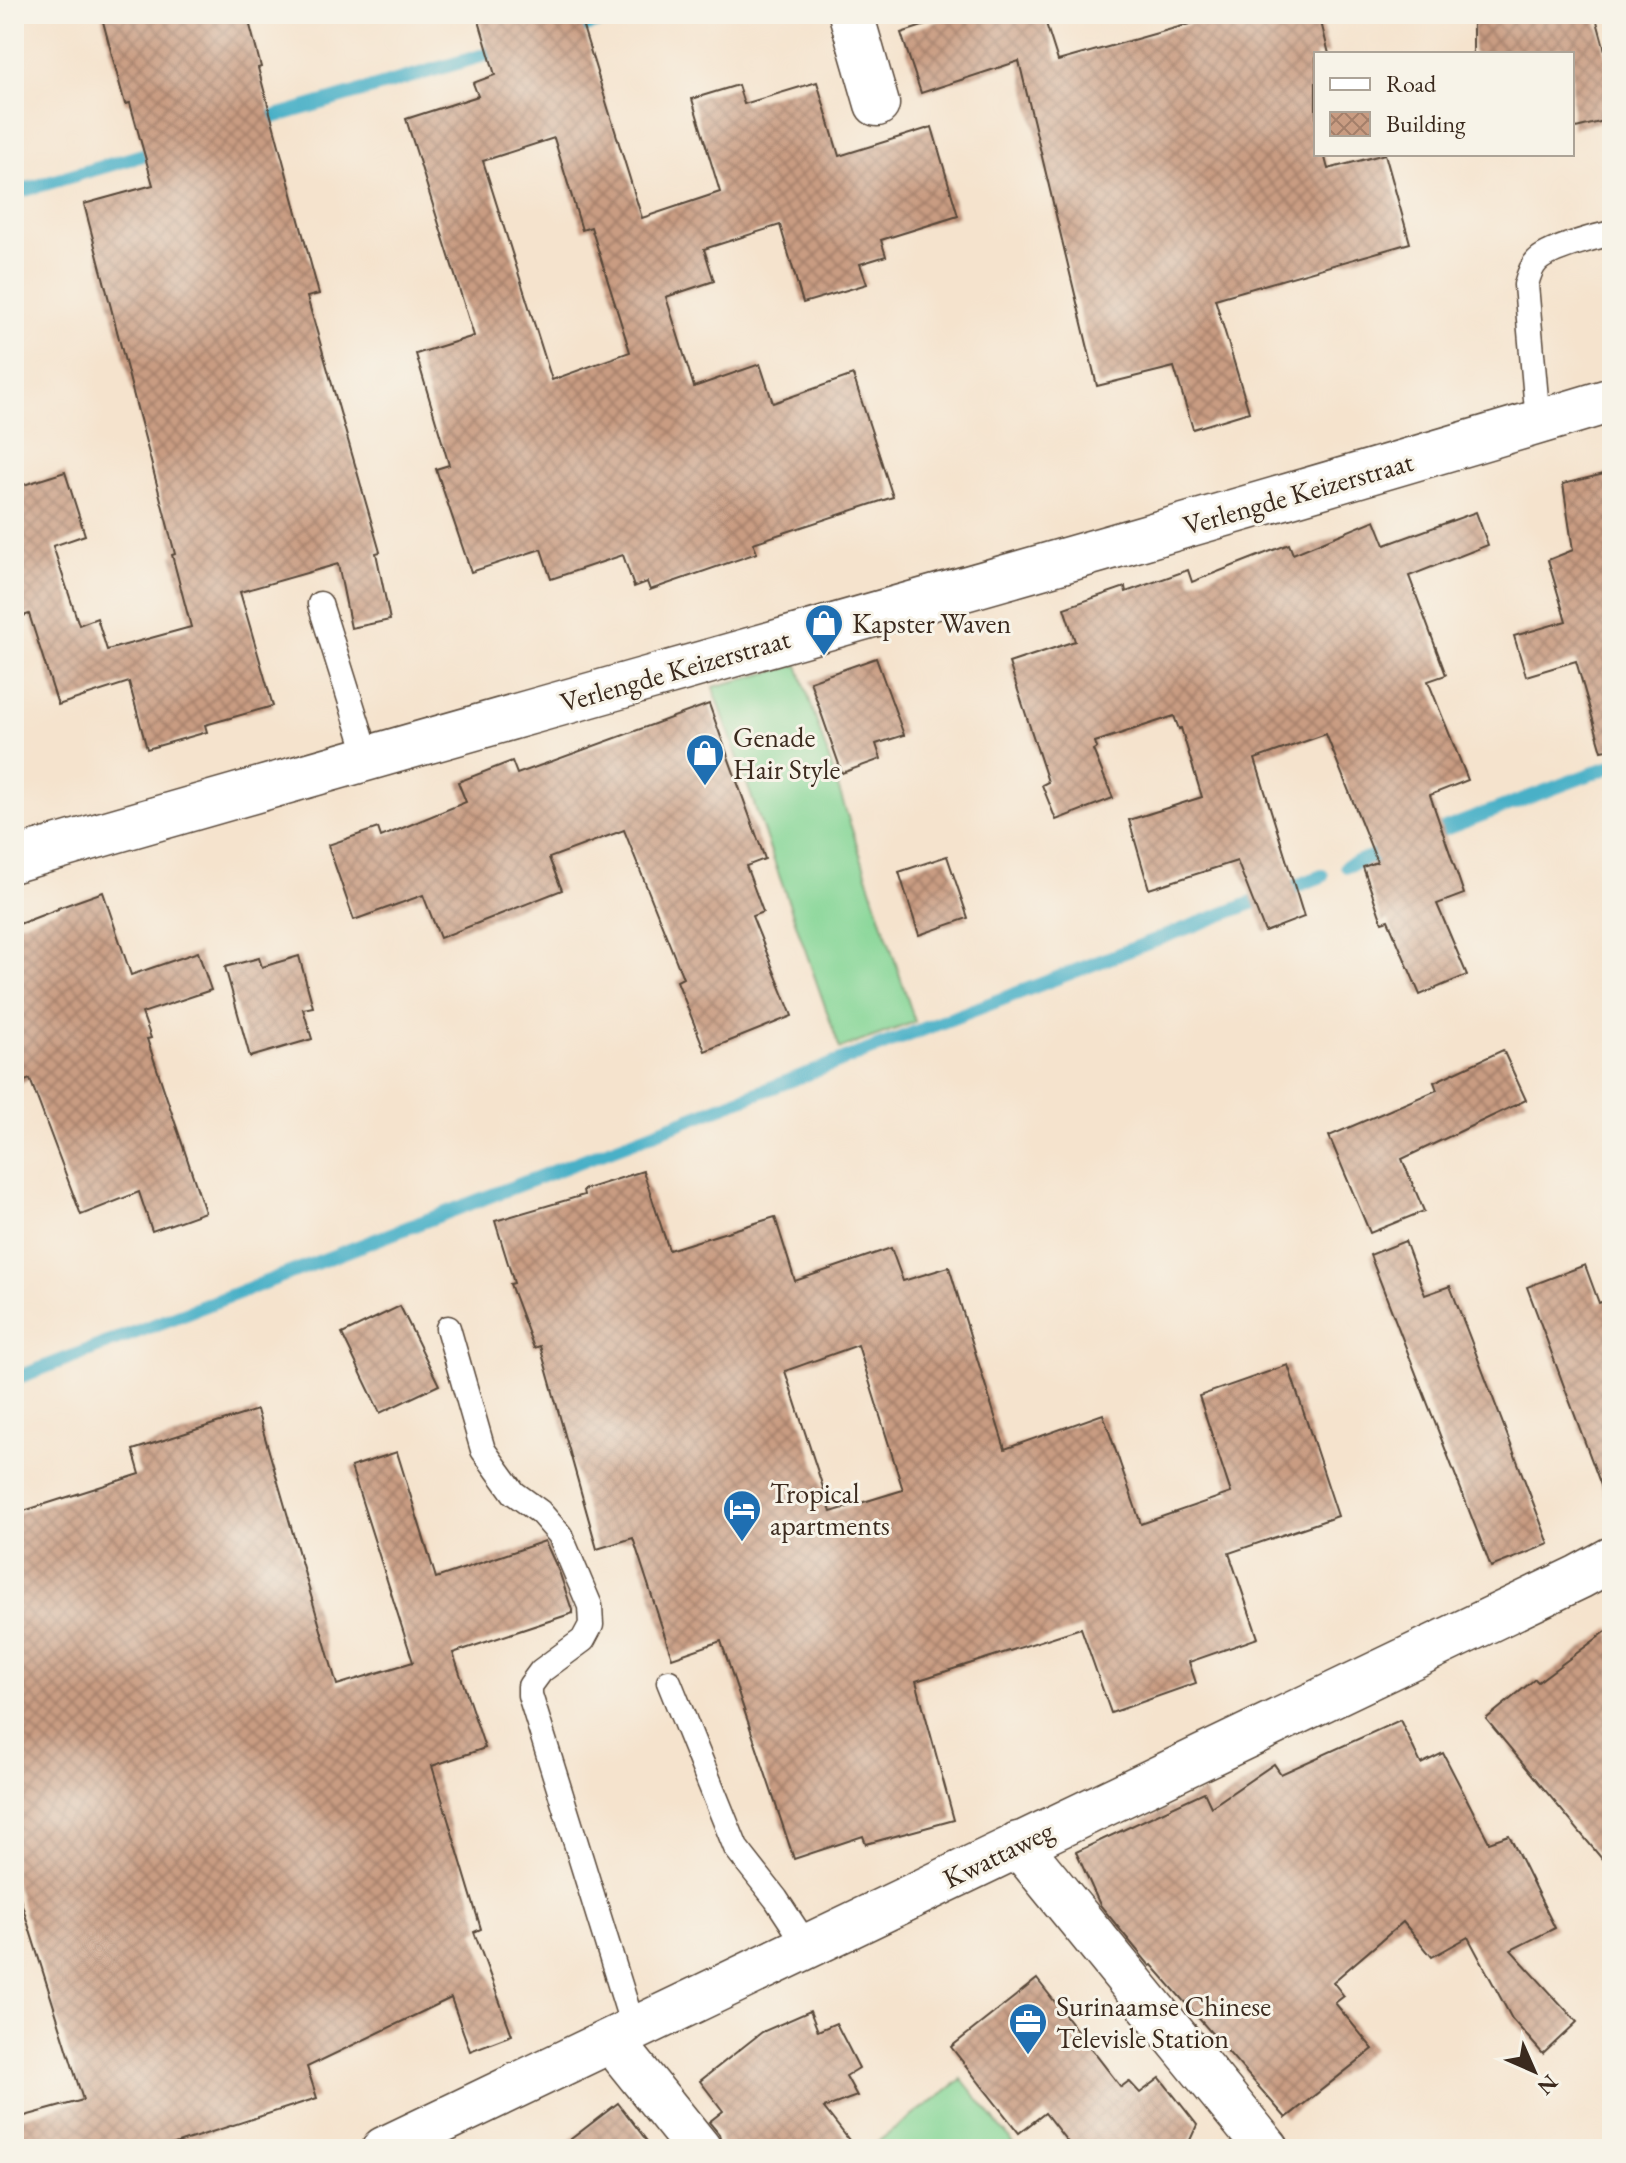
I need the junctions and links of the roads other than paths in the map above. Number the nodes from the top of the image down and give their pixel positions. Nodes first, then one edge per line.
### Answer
1 (851, 14) edge
2 (877, 104) dead end
3 (1612, 233) edge
4 (1612, 400) edge
5 (1538, 422) junction
6 (320, 604) dead end
7 (368, 757) junction
8 (14, 860) edge
9 (448, 1328) dead end
10 (1612, 1559) edge
11 (669, 1682) dead end
12 (1018, 1844) junction
13 (807, 1946) junction
14 (623, 2036) junction
15 (384, 2149) edge
16 (699, 2149) edge
17 (1267, 2149) edge

1 - 2 main road
3 - 5 lane
4 - 5 main road, Verlengde Keizerstraat
5 - 7 main road, Verlengde Keizerstraat
6 - 7 lane
7 - 8 main road, Verlengde Keizerstraat
9 - 14 lane
10 - 12 main road, Kwattaweg
11 - 13 lane
12 - 13 main road, Kwattaweg
12 - 17 main road
13 - 14 main road, Kwattaweg
14 - 15 main road, Kwattaweg
14 - 16 main road

